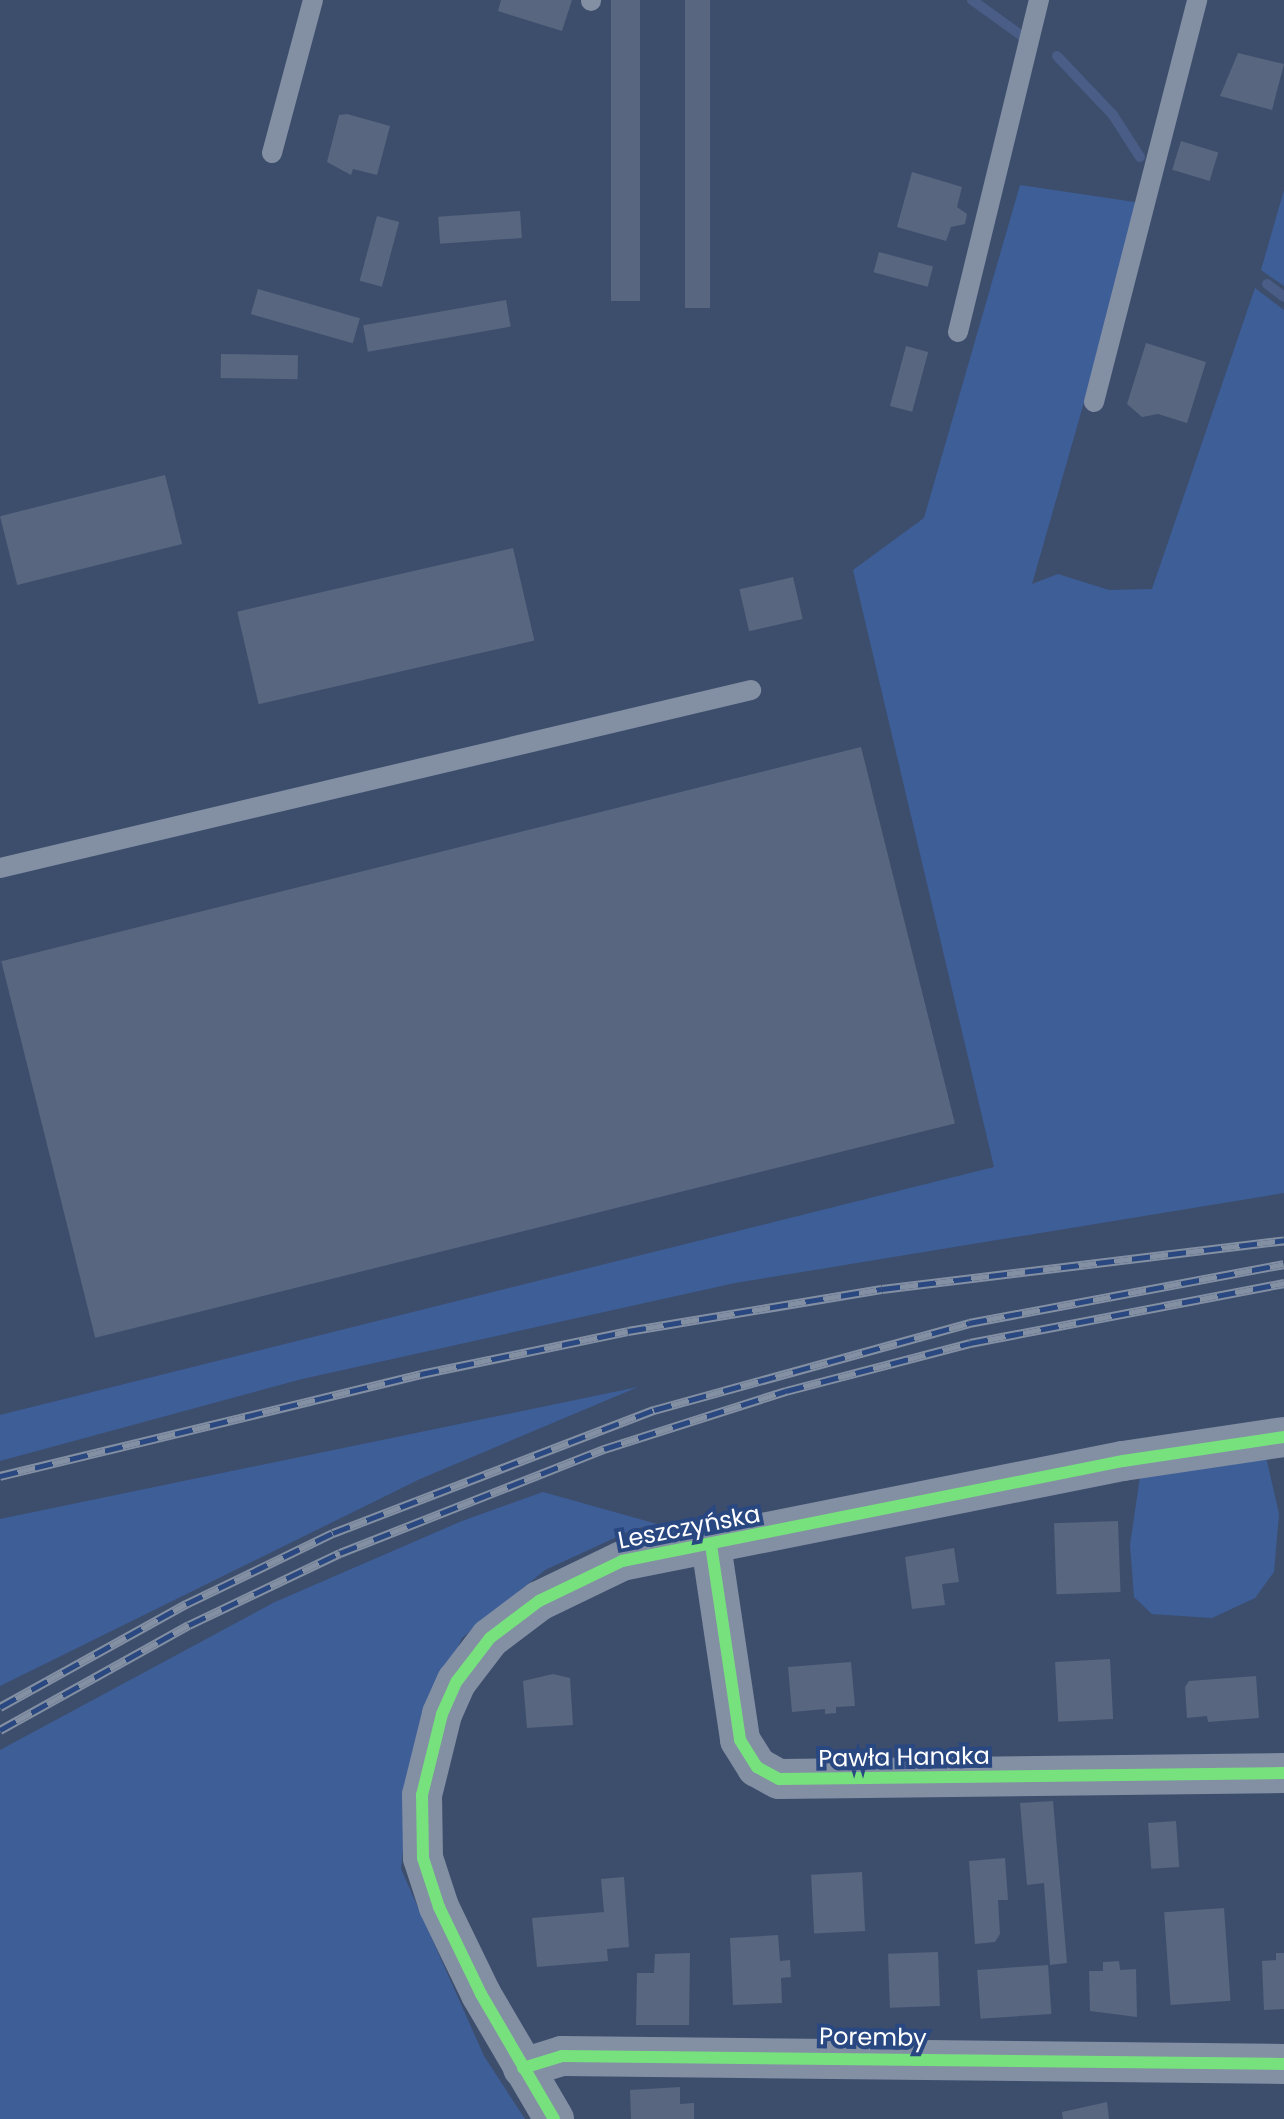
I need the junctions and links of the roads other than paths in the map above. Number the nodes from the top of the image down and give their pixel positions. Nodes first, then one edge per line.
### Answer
1 (313, 0) edge
2 (1039, 0) edge
3 (1197, 0) edge
4 (272, 153) dead end
5 (958, 332) dead end
6 (1094, 402) dead end
7 (751, 690) dead end
8 (0, 868) edge
9 (1284, 1437) edge
10 (711, 1545) junction
11 (1284, 1773) edge
12 (1284, 2064) edge
13 (523, 2068) junction
14 (554, 2119) edge

1 - 4 lane
2 - 5 lane
3 - 6 lane
7 - 8 lane
9 - 10 street, Leszczyńska
10 - 11 street, Pawła Hanaka
10 - 13 street, Leszczyńska
12 - 13 street, Poremby
13 - 14 street

